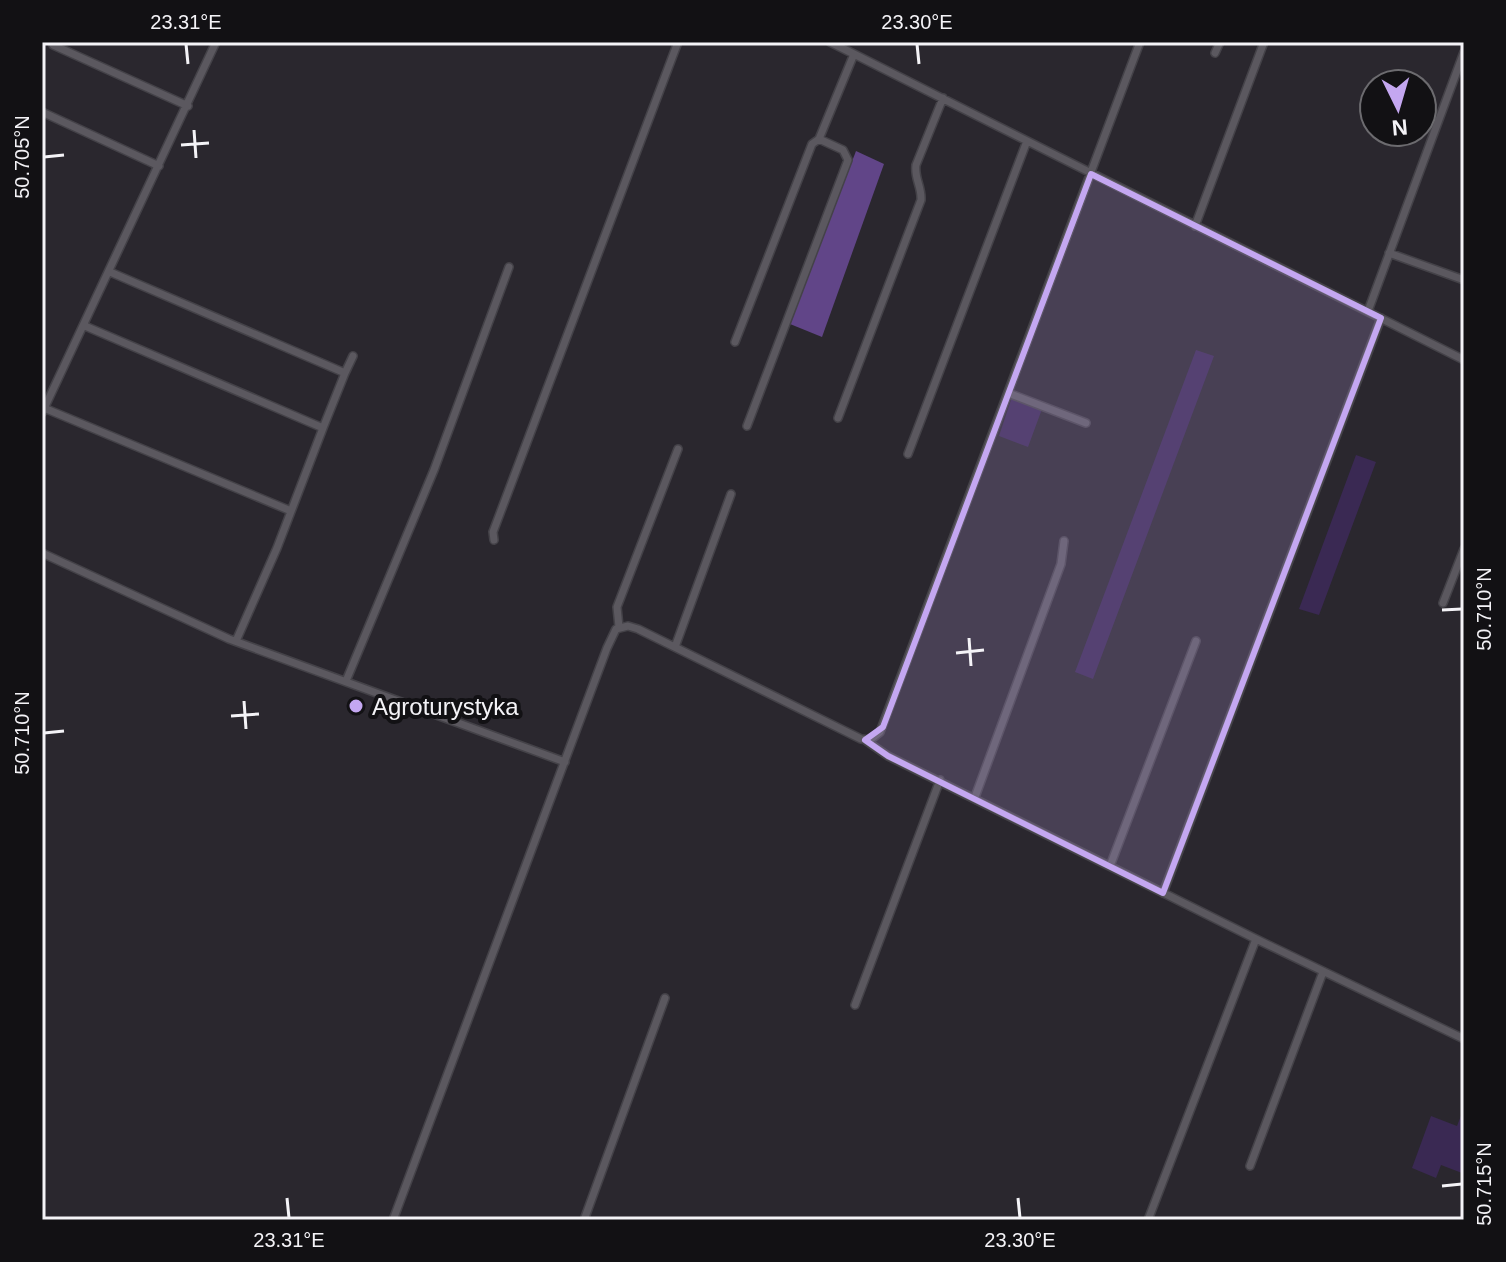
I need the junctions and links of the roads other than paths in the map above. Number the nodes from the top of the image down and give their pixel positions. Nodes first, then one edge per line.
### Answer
1 (216, 42) edge
2 (678, 42) edge
3 (830, 42) edge
4 (1140, 42) edge
5 (1220, 42) edge
6 (1264, 42) edge
7 (53, 45) dead end
8 (1464, 52) edge
9 (1215, 53) dead end
10 (854, 54) junction
11 (943, 98) junction
12 (188, 106) junction
13 (42, 112) edge
14 (819, 139) junction
15 (1027, 141) junction
16 (159, 166) junction
17 (1091, 174) junction
18 (1195, 226) junction
19 (1389, 253) junction
20 (509, 267) dead end
21 (110, 272) junction
22 (1464, 280) edge
23 (1368, 311) junction
24 (1381, 318) junction
25 (85, 326) junction
26 (735, 342) dead end
27 (353, 356) dead end
28 (1464, 360) edge
29 (345, 373) junction
30 (1008, 393) junction
31 (43, 411) edge
32 (838, 418) dead end
33 (1086, 423) dead end
34 (747, 426) dead end
35 (323, 428) junction
36 (678, 449) dead end
37 (908, 454) dead end
38 (731, 494) dead end
39 (291, 511) junction
40 (494, 540) dead end
41 (1064, 541) dead end
42 (1464, 549) edge
43 (42, 553) edge
44 (1443, 603) dead end
45 (619, 627) junction
46 (236, 641) junction
47 (1196, 641) dead end
48 (675, 647) junction
49 (346, 681) junction
50 (865, 740) junction
51 (565, 762) junction
52 (940, 780) junction
53 (975, 797) junction
54 (1110, 866) junction
55 (1163, 893) junction
56 (1256, 939) junction
57 (1323, 972) junction
58 (665, 998) dead end
59 (855, 1005) dead end
60 (1464, 1039) edge
61 (1250, 1166) dead end
62 (393, 1220) edge
63 (584, 1220) edge
64 (1148, 1220) edge

1 - 12 street
2 - 40 street
3 - 10 street
4 - 17 street
5 - 9 street
6 - 18 street
7 - 12 street
8 - 19 street
10 - 11 street
10 - 14 street
11 - 15 street
11 - 32 street
12 - 16 street
13 - 16 street
14 - 26 street
14 - 34 street
15 - 17 street
15 - 37 street
16 - 21 street
17 - 18 street
17 - 30 street
18 - 23 street
19 - 22 street
19 - 23 street
20 - 49 street
21 - 25 street
21 - 29 street
23 - 24 street
24 - 28 street
24 - 55 street
25 - 31 street
25 - 35 street
27 - 29 street
29 - 35 street
30 - 33 street
30 - 50 street
31 - 39 street
35 - 39 street
36 - 45 street
38 - 48 street
39 - 46 street
41 - 53 street
42 - 44 street
43 - 46 street
45 - 48 street
45 - 51 street
46 - 49 street
47 - 54 street
48 - 50 street
49 - 51 street
50 - 52 street
51 - 62 street
52 - 53 street
52 - 59 street
53 - 54 street
54 - 55 street
55 - 56 street
56 - 57 street
56 - 64 street
57 - 60 street
57 - 61 street
58 - 63 street

